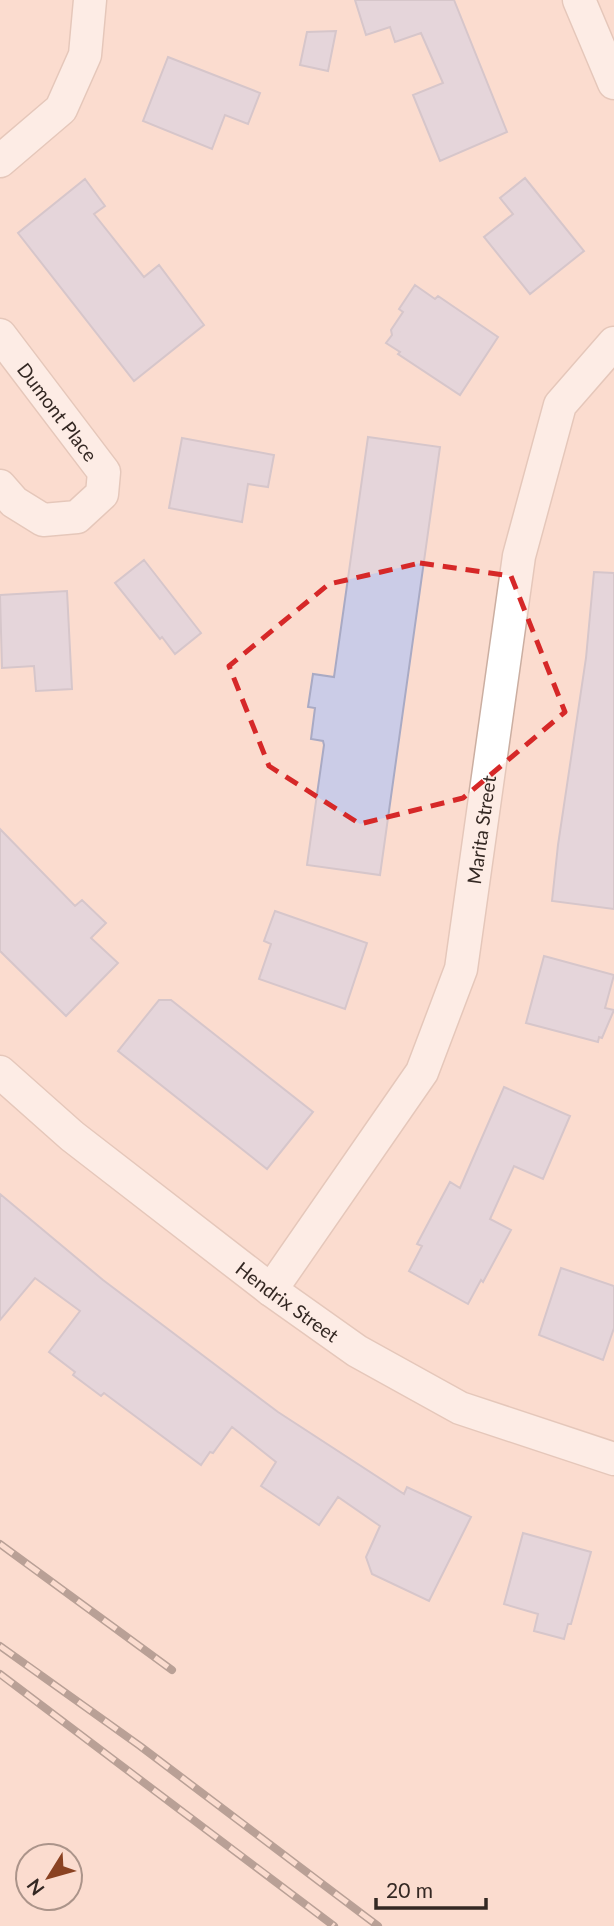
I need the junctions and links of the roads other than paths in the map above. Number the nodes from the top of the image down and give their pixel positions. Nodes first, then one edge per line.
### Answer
1 (90, 0) edge
2 (579, 0) edge
3 (614, 83) edge
4 (0, 161) edge
5 (0, 335) edge
6 (614, 343) edge
7 (0, 486) edge
8 (0, 1072) edge
9 (271, 1290) junction
10 (614, 1459) edge

1 - 4 street
2 - 3 street
5 - 7 street, Dumont Place
6 - 9 street, Marita Street
8 - 9 street, Hendrix Street
9 - 10 street, Hendrix Street

